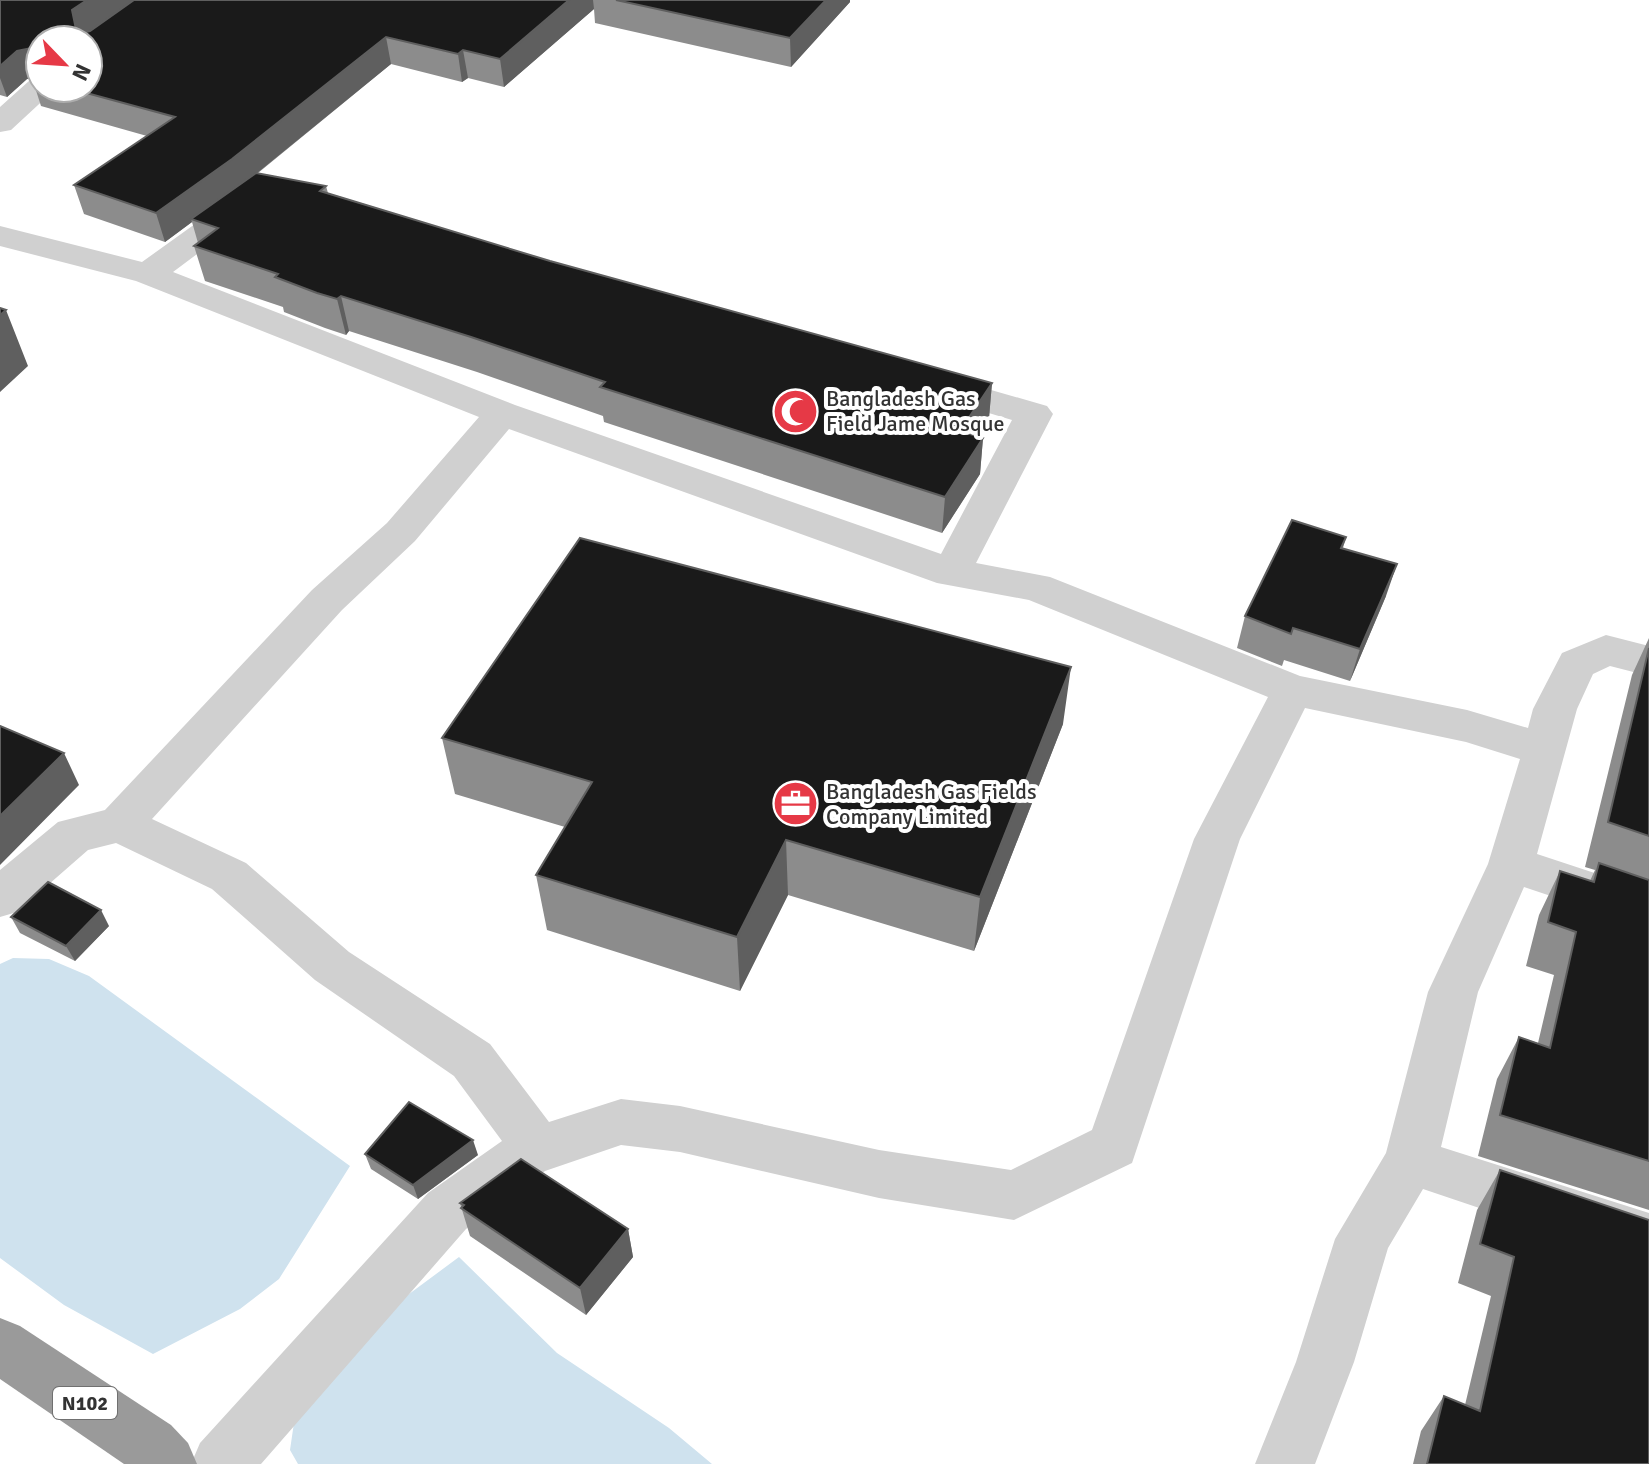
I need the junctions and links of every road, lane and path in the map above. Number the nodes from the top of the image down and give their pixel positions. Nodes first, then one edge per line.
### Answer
1 (24, 101) edge
2 (0, 123) edge
3 (273, 196) edge
4 (0, 236) edge
5 (148, 274) junction
6 (900, 374) edge
7 (502, 413) junction
8 (951, 573) junction
9 (1649, 661) edge
10 (1293, 690) junction
11 (1545, 750) junction
12 (120, 824) junction
13 (1511, 864) junction
14 (0, 898) edge
15 (1649, 910) edge
16 (538, 1149) junction
17 (1411, 1161) junction
18 (1649, 1239) edge
19 (0, 1346) edge
20 (167, 1464) edge
21 (221, 1464) edge
22 (1285, 1464) edge

1 - 2 street
3 - 5 street
4 - 5 street
5 - 7 street
6 - 8 street
7 - 8 street
7 - 12 street
8 - 10 street
9 - 11 street
10 - 11 street
10 - 16 street
11 - 13 street
12 - 14 street
12 - 16 street
13 - 15 street
13 - 17 street
16 - 21 street
17 - 18 street
17 - 22 street
19 - 20 highway, N102

